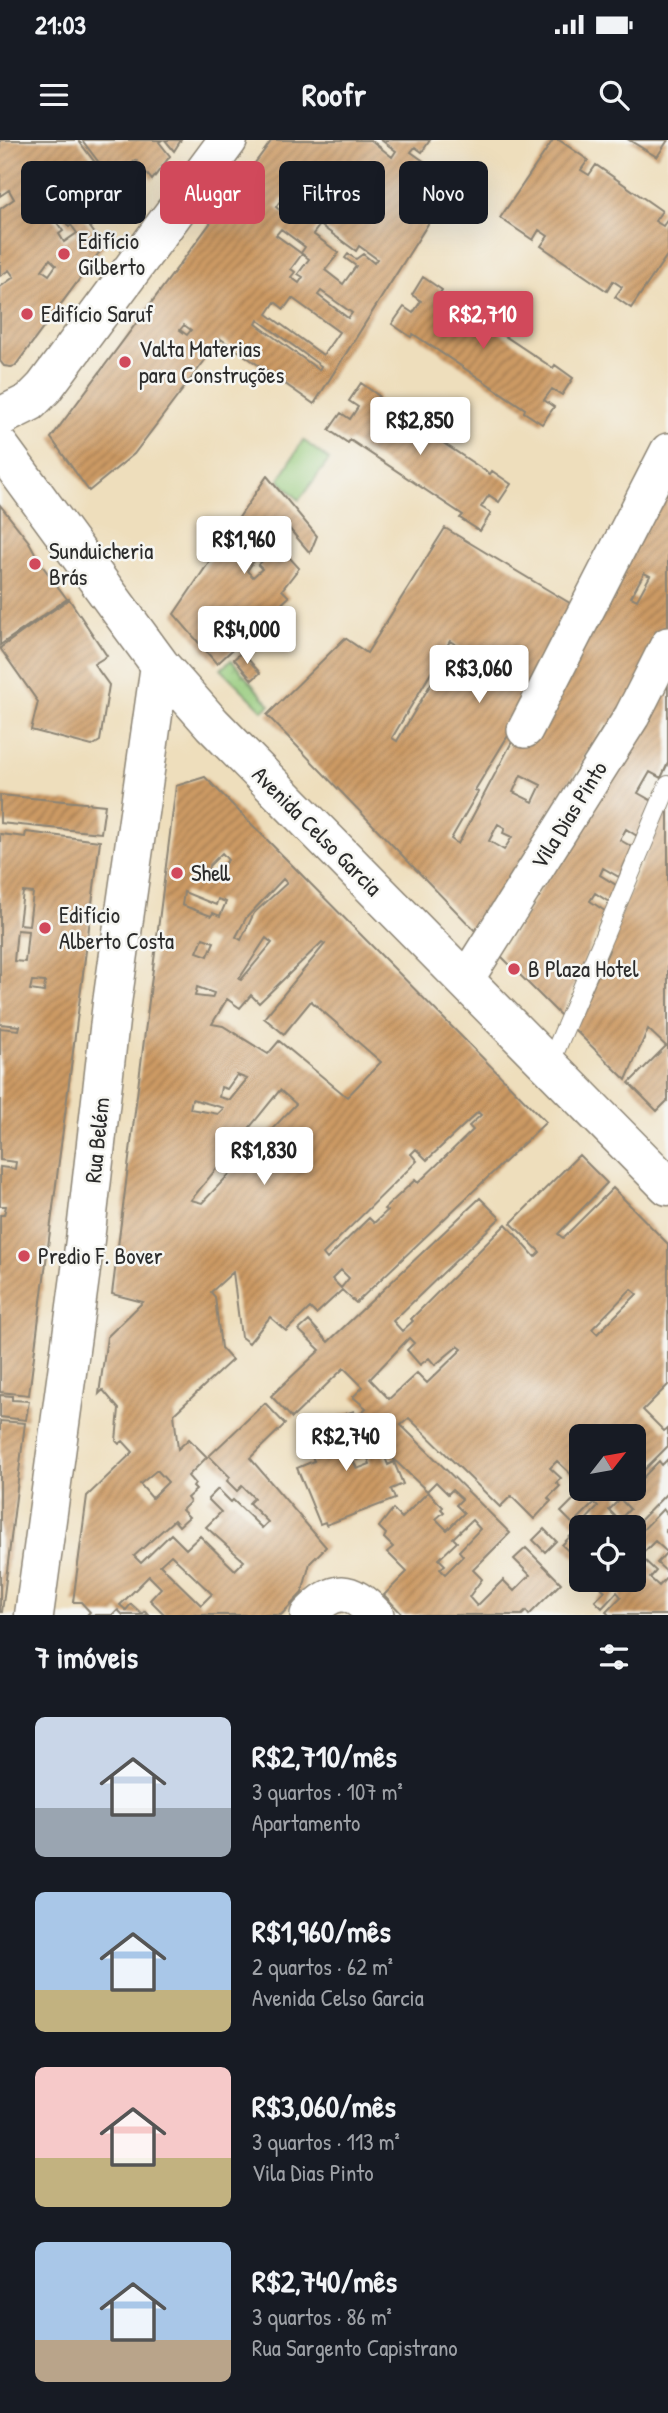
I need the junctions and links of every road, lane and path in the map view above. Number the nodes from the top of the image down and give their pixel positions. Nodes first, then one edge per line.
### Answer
1 (228, 140) edge
2 (0, 417) edge
3 (0, 447) edge
4 (668, 451) edge
5 (668, 645) edge
6 (160, 665) junction
7 (525, 730) dead end
8 (668, 785) edge
9 (465, 981) junction
10 (549, 1066) junction
11 (668, 1186) edge
12 (34, 1615) edge
13 (308, 1615) edge
14 (376, 1615) edge

1 - 2 main road
3 - 6 main road, Avenida Celso Garcia
4 - 7 street
5 - 9 street, Vila Dias Pinto
6 - 9 main road, Avenida Celso Garcia
6 - 12 main road, Rua Belém
8 - 10 lane
9 - 10 main road, Avenida Celso Garcia
10 - 11 main road, Avenida Celso Garcia
13 - 14 street

